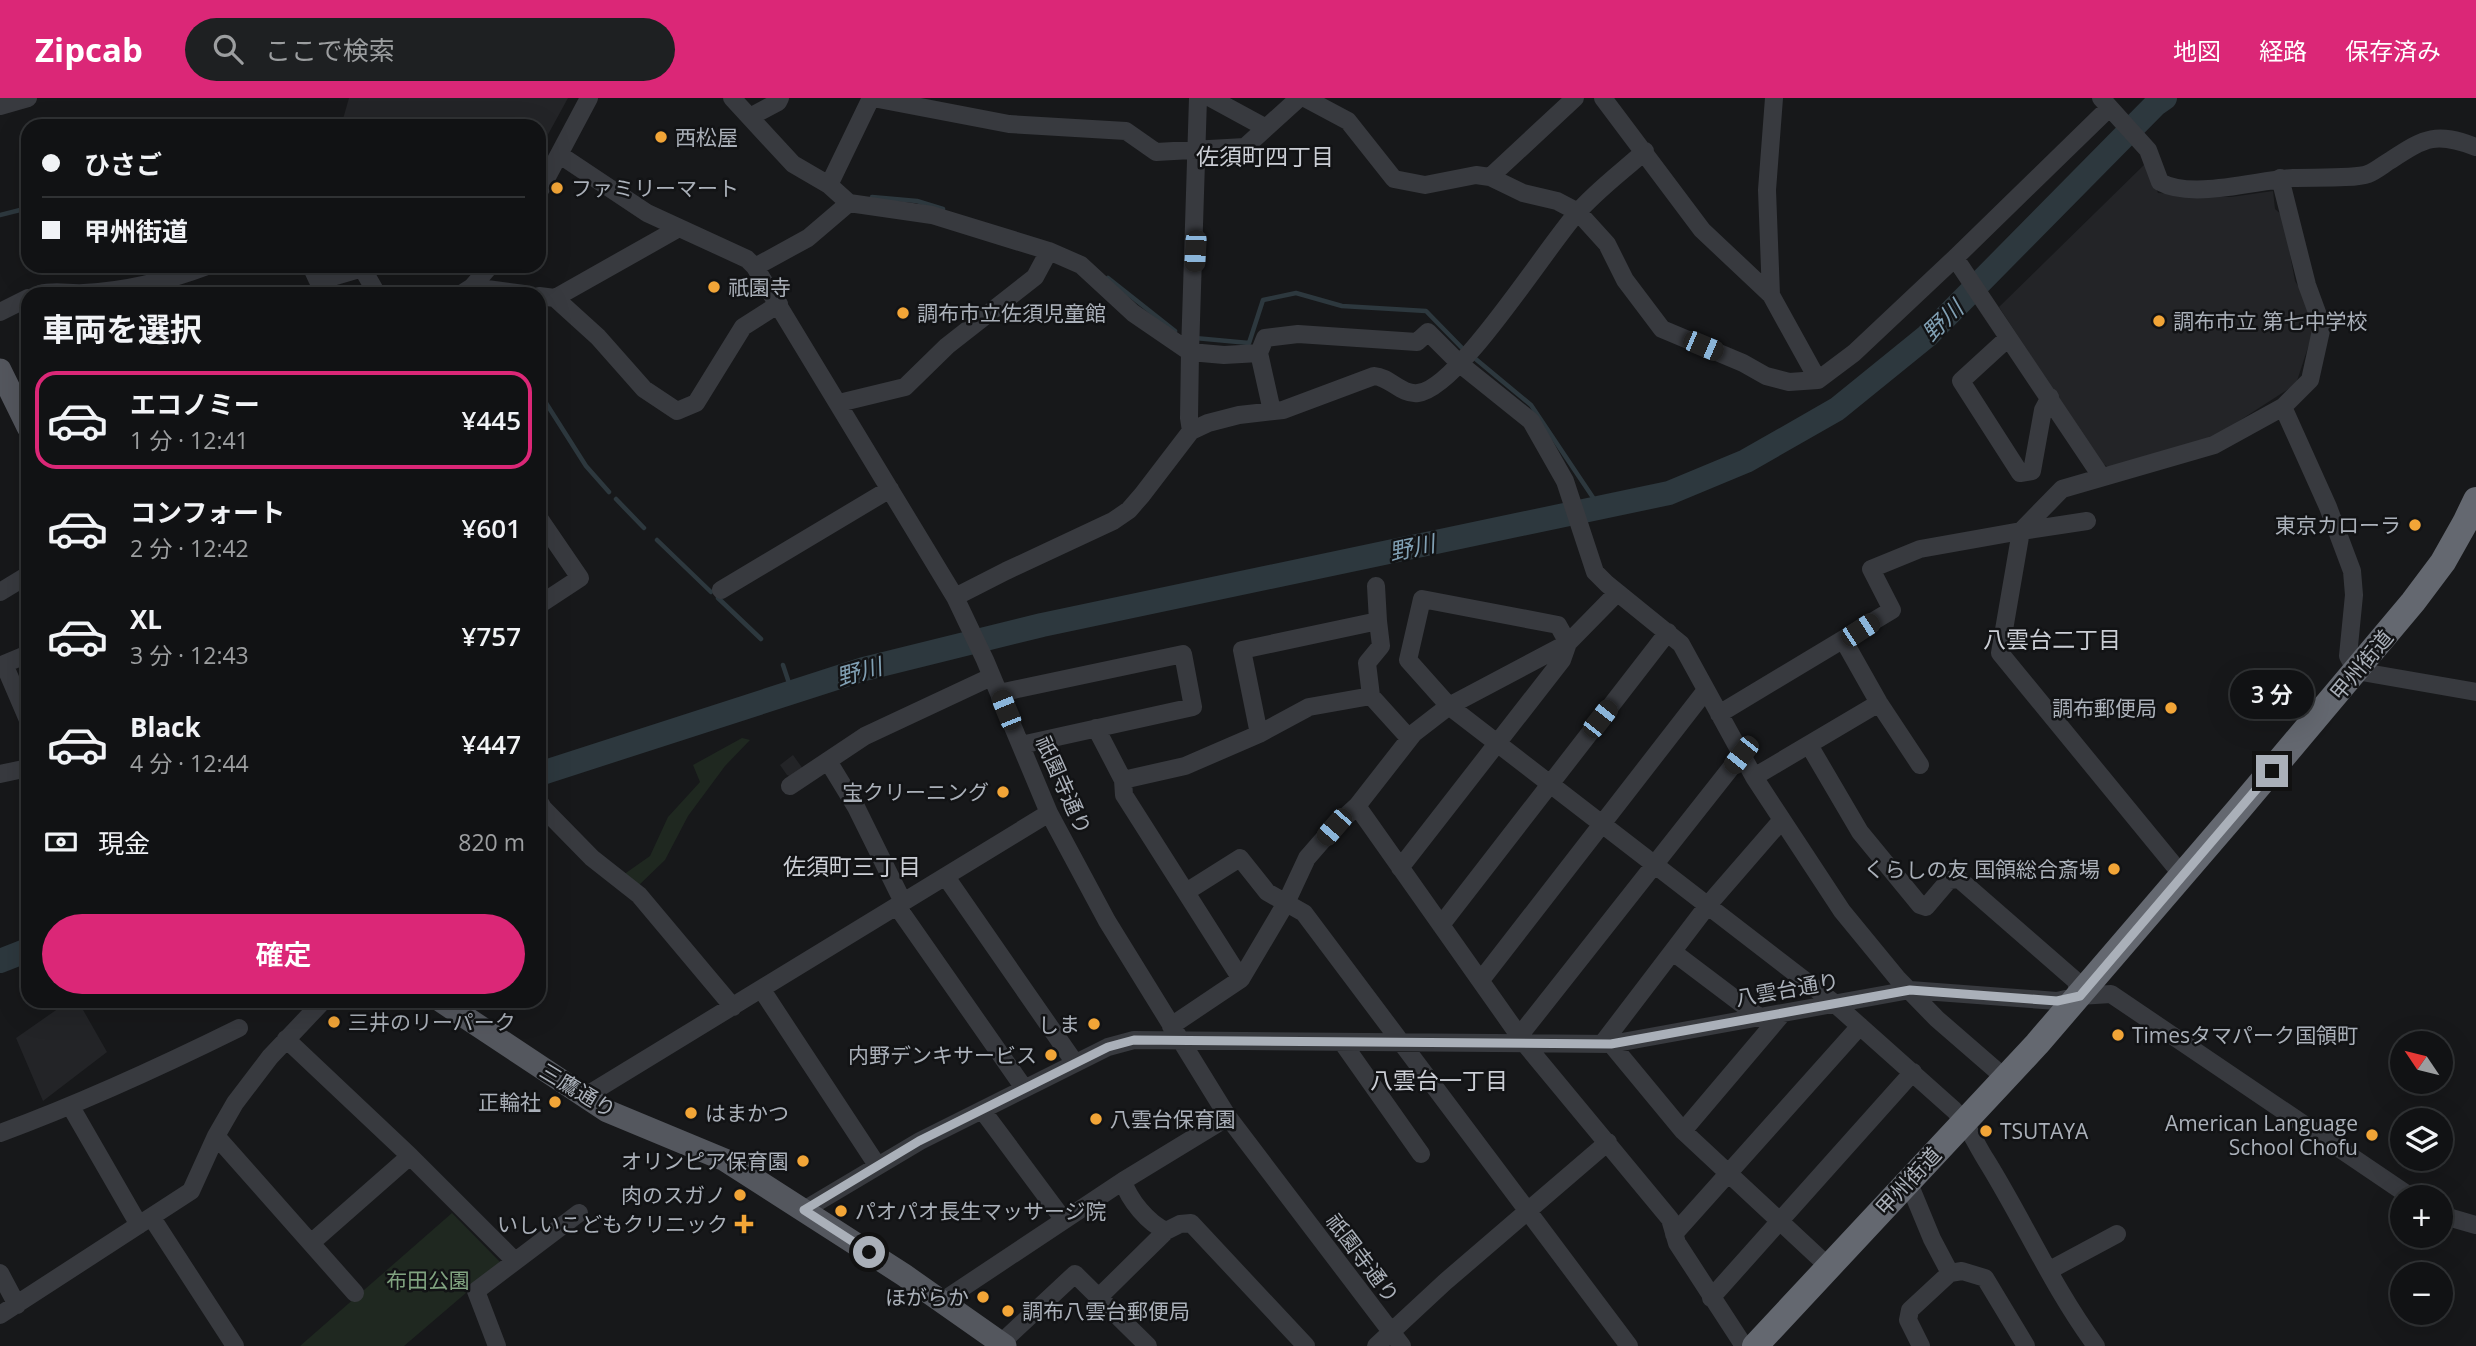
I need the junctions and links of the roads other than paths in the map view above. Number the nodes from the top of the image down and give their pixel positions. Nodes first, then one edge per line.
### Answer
1 (28, 98) edge
2 (589, 98) edge
3 (732, 98) edge
4 (780, 98) edge
5 (872, 98) edge
6 (1198, 98) edge
7 (1211, 98) edge
8 (1299, 98) edge
9 (1305, 98) edge
10 (1575, 98) edge
11 (1603, 98) edge
12 (1774, 98) edge
13 (2107, 105) edge
14 (0, 106) edge
15 (750, 117) junction
16 (1266, 128) junction
17 (2476, 148) edge
18 (1197, 151) junction
19 (1645, 151) junction
20 (560, 156) junction
21 (1490, 177) junction
22 (2280, 178) junction
23 (546, 180) edge
24 (829, 185) junction
25 (849, 203) junction
26 (1578, 212) junction
27 (679, 228) junction
28 (1048, 251) junction
29 (1957, 260) junction
30 (755, 267) junction
31 (189, 273) edge
32 (315, 273) edge
33 (345, 273) edge
34 (483, 273) edge
35 (131, 287) edge
36 (469, 287) edge
37 (1771, 295) junction
38 (547, 297) edge
39 (21, 302) edge
40 (779, 304) junction
41 (0, 312) edge
42 (2008, 338) junction
43 (1190, 352) junction
44 (1259, 353) junction
45 (1460, 364) junction
46 (0, 370) edge
47 (1818, 380) junction
48 (2050, 397) junction
49 (839, 402) junction
50 (2283, 407) junction
51 (1272, 411) junction
52 (21, 413) edge
53 (1191, 431) junction
54 (2101, 476) junction
55 (890, 489) junction
56 (2471, 512) edge
57 (2087, 522) dead end
58 (546, 528) edge
59 (2021, 531) junction
60 (21, 579) edge
61 (1376, 586) dead end
62 (1, 590) edge
63 (721, 590) dead end
64 (1618, 593) junction
65 (546, 600) edge
66 (959, 605) junction
67 (1378, 621) junction
68 (1668, 632) junction
69 (1844, 641) junction
70 (1568, 643) junction
71 (21, 657) edge
72 (2356, 671) junction
73 (992, 677) junction
74 (1706, 690) junction
75 (2476, 692) edge
76 (1371, 696) junction
77 (1879, 703) junction
78 (21, 704) edge
79 (1449, 706) junction
80 (1719, 715) junction
81 (1096, 728) junction
82 (1259, 734) junction
83 (1409, 738) junction
84 (1497, 743) junction
85 (1021, 745) junction
86 (1809, 745) junction
87 (1741, 755) junction
88 (828, 761) junction
89 (1920, 765) dead end
90 (21, 770) edge
91 (0, 774) edge
92 (1754, 777) junction
93 (1124, 780) junction
94 (1550, 784) junction
95 (790, 786) dead end
96 (1357, 806) junction
97 (546, 809) edge
98 (1049, 813) junction
99 (1781, 821) junction
100 (1602, 824) junction
101 (1654, 864) junction
102 (1400, 868) junction
103 (2182, 875) junction
104 (946, 877) junction
105 (1186, 892) junction
106 (1286, 903) junction
107 (901, 905) junction
108 (1708, 905) junction
109 (1441, 925) junction
110 (1673, 952) junction
111 (1241, 979) junction
112 (1481, 980) junction
113 (762, 990) junction
114 (1910, 990) junction
115 (2068, 999) junction
116 (1834, 1003) junction
117 (733, 1007) junction
118 (316, 1008) edge
119 (451, 1008) edge
120 (1783, 1013) junction
121 (1759, 1017) junction
122 (1860, 1026) junction
123 (239, 1028) dead end
124 (1175, 1034) junction
125 (286, 1039) junction
126 (1523, 1040) junction
127 (1342, 1042) junction
128 (1401, 1043) junction
129 (1607, 1044) junction
130 (1075, 1063) junction
131 (1913, 1072) junction
132 (2005, 1078) junction
133 (1024, 1088) junction
134 (584, 1097) junction
135 (71, 1107) junction
136 (982, 1110) junction
137 (1228, 1116) junction
138 (1965, 1122) junction
139 (1683, 1131) junction
140 (0, 1133) edge
141 (216, 1136) junction
142 (1608, 1142) junction
143 (1421, 1154) dead end
144 (410, 1156) junction
145 (877, 1165) junction
146 (1729, 1174) junction
147 (1123, 1181) junction
148 (1908, 1181) junction
149 (2393, 1185) edge
150 (804, 1210) junction
151 (1528, 1210) junction
152 (579, 1213) dead end
153 (2453, 1218) edge
154 (1063, 1219) junction
155 (145, 1222) junction
156 (1780, 1222) junction
157 (2476, 1225) edge
158 (1166, 1231) junction
159 (1674, 1234) junction
160 (2117, 1234) dead end
161 (311, 1243) junction
162 (515, 1261) junction
163 (1829, 1267) junction
164 (2050, 1270) junction
165 (0, 1273) edge
166 (1950, 1273) junction
167 (355, 1293) dead end
168 (1099, 1297) junction
169 (1711, 1298) junction
170 (941, 1302) junction
171 (17, 1305) junction
172 (0, 1315) edge
173 (1397, 1339) edge
174 (1003, 1344) edge
175 (234, 1346) edge
176 (497, 1346) edge
177 (1148, 1346) edge
178 (1306, 1346) edge
179 (1376, 1346) edge
180 (1629, 1346) edge
181 (1744, 1346) edge
182 (1755, 1346) edge
183 (1921, 1346) edge
184 (2026, 1346) edge
185 (2096, 1346) edge

1 - 14 street
2 - 20 street
3 - 15 street
4 - 15 street
5 - 18 street
5 - 24 street
6 - 18 street
7 - 16 street
8 - 16 street
9 - 21 street
10 - 21 street
11 - 19 street
12 - 37 street
13 - 22 street
13 - 29 street
15 - 24 street
16 - 18 street
17 - 22 street
18 - 43 street
19 - 26 street
19 - 37 street
20 - 23 street
20 - 27 street, 祇園寺通り
21 - 26 street
22 - 50 street
24 - 25 street
25 - 28 street
25 - 30 street
26 - 45 street
26 - 47 street
27 - 30 street, 祇園寺通り
27 - 38 street
28 - 43 street
28 - 49 street
29 - 42 street
29 - 47 street
30 - 40 street, 祇園寺通り
31 - 35 street
32 - 33 street
34 - 36 street
37 - 47 street
38 - 40 street
39 - 41 street
40 - 49 street, 祇園寺通り
42 - 48 street
42 - 48 street
43 - 44 street
43 - 53 street
44 - 45 street
44 - 51 street
45 - 51 street
45 - 64 street
46 - 52 main road
48 - 54 street
49 - 55 street, 祇園寺通り
50 - 54 street
50 - 72 street
51 - 53 street
53 - 66 street
54 - 59 street
55 - 63 street
55 - 66 street, 祇園寺通り
56 - 72 highway, 甲州街道
57 - 59 street
58 - 65 street
59 - 69 street
59 - 103 street
60 - 62 street
61 - 67 street
64 - 68 street
64 - 70 street
66 - 73 street, 祇園寺通り
67 - 76 street
67 - 82 street
68 - 74 street
68 - 94 street
69 - 77 street
69 - 80 street
70 - 79 street
70 - 79 street
70 - 84 street
71 - 78 street
72 - 75 street
72 - 103 highway, 甲州街道
73 - 81 street
73 - 85 street, 祇園寺通り
73 - 88 street
74 - 80 street
74 - 100 street
76 - 82 street
76 - 83 street
77 - 86 street
77 - 89 street
79 - 83 street
79 - 84 street
80 - 87 street
81 - 85 street
81 - 93 street
82 - 93 street
83 - 96 street
84 - 94 street
84 - 102 street
85 - 98 street, 祇園寺通り
86 - 92 street
86 - 115 street
87 - 92 street
87 - 101 street
88 - 95 street
88 - 107 street
90 - 91 street
92 - 99 street
93 - 105 street
94 - 100 street
94 - 109 street
96 - 102 street
96 - 106 street
97 - 117 street
98 - 104 street
98 - 124 street, 祇園寺通り
99 - 108 street
99 - 114 street
100 - 101 street
100 - 112 street
101 - 108 street
101 - 126 street
102 - 109 street
103 - 115 highway, 甲州街道
104 - 107 street
104 - 130 street
105 - 106 street
105 - 111 street
106 - 111 street
106 - 128 street
107 - 113 street
107 - 133 street
108 - 110 street
108 - 116 street
109 - 112 street
110 - 121 street
110 - 129 street
111 - 124 street
112 - 126 street
113 - 117 street
113 - 145 street
114 - 115 street, 八雲台通り
114 - 116 street, 八雲台通り
114 - 132 street
115 - 132 highway, 甲州街道
115 - 149 street, 八雲台通り
116 - 120 street, 八雲台通り
116 - 122 street
117 - 134 street
118 - 125 street
119 - 134 main road, 三鷹通り
120 - 121 street, 八雲台通り
120 - 139 street
121 - 129 street, 八雲台通り
122 - 131 street
122 - 146 street
123 - 135 street
124 - 127 street, 八雲台通り
124 - 130 street, 八雲台通り
124 - 137 street, 祇園寺通り
125 - 141 street
125 - 144 street
126 - 128 street, 八雲台通り
126 - 129 street, 八雲台通り
126 - 142 street
127 - 128 street, 八雲台通り
127 - 143 street
128 - 151 street
129 - 139 street
130 - 133 street, 八雲台通り
131 - 138 street
131 - 156 street
132 - 138 highway, 甲州街道
133 - 136 street, 八雲台通り
134 - 150 main road, 三鷹通り
135 - 140 street
135 - 155 street
136 - 145 street, 八雲台通り
136 - 154 street
137 - 147 street
137 - 173 street, 祇園寺通り
138 - 148 highway, 甲州街道
138 - 164 street
139 - 146 street
141 - 155 street
141 - 161 street
142 - 151 street
142 - 159 street
144 - 161 street
144 - 162 street
145 - 150 street, 八雲台通り
146 - 156 street
146 - 159 street
147 - 154 street
147 - 158 street
148 - 163 highway, 甲州街道
148 - 166 street
150 - 170 main road, 三鷹通り
151 - 173 street
151 - 180 street
152 - 162 street
153 - 157 street
154 - 170 street
155 - 171 street
155 - 175 street
156 - 163 street
156 - 169 street
158 - 168 street
158 - 178 street
159 - 169 street
160 - 164 street
161 - 167 street
162 - 176 street
163 - 182 highway, 甲州街道
164 - 185 street
165 - 171 street
166 - 183 street
166 - 184 street
168 - 174 street
168 - 177 street
169 - 181 street
170 - 174 main road, 三鷹通り
171 - 172 street
173 - 179 street

